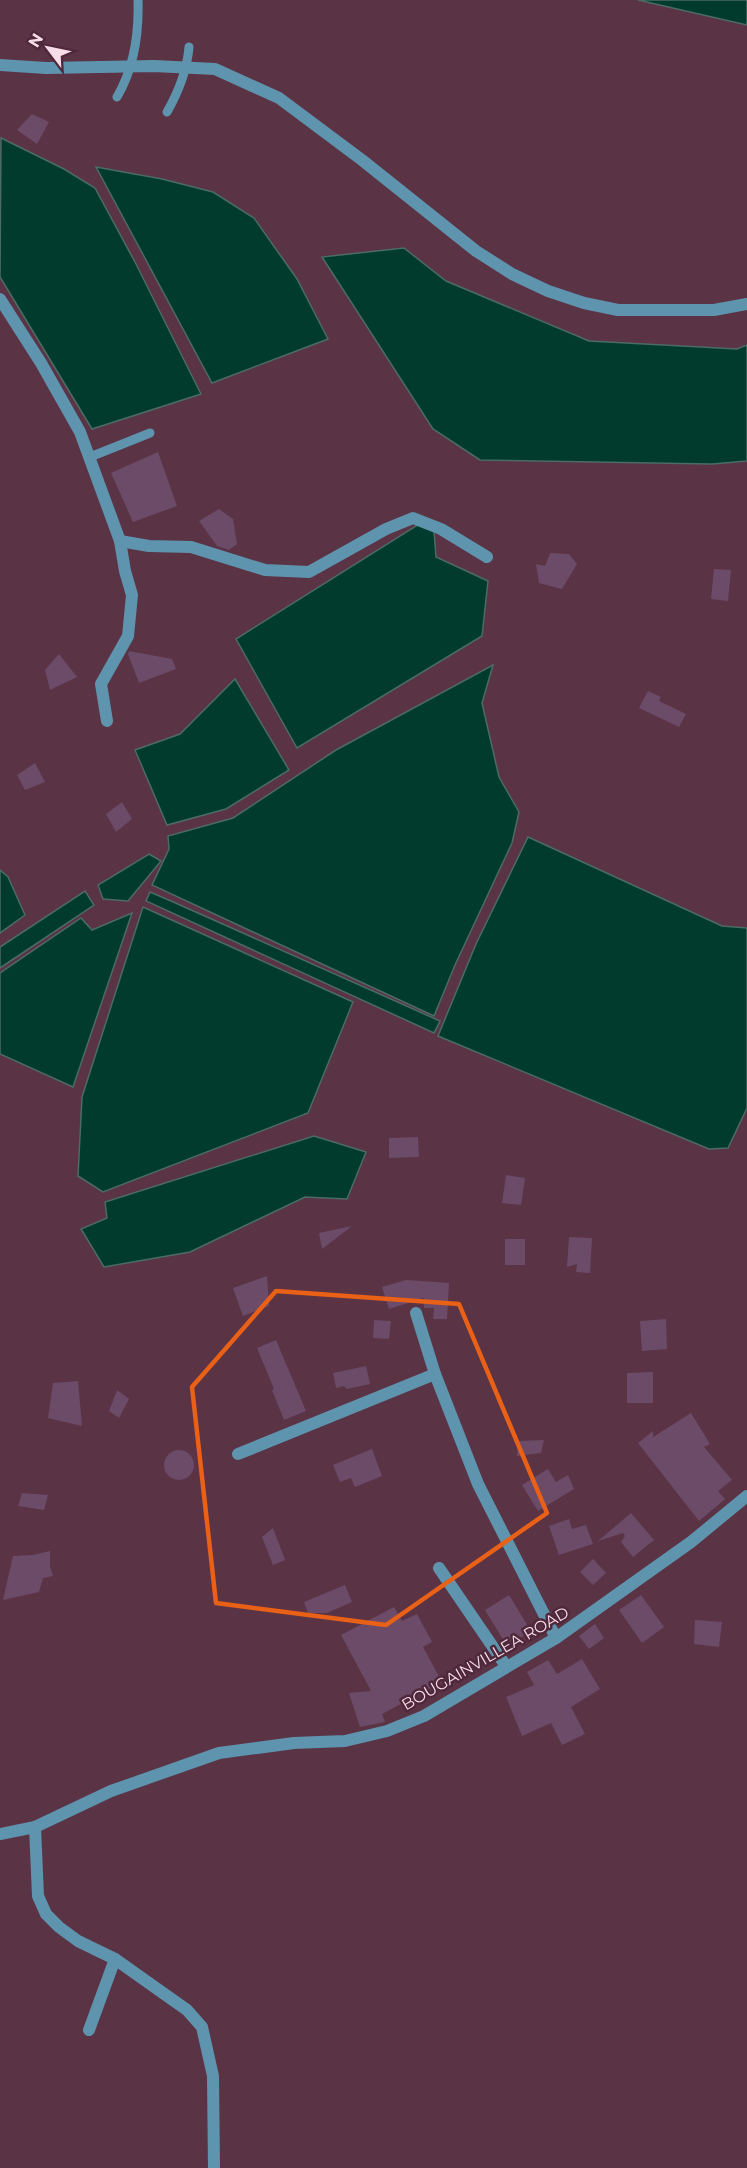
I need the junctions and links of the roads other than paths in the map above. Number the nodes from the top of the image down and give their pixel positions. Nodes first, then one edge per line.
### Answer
1 (138, 0) edge
2 (189, 47) dead end
3 (0, 65) edge
4 (130, 66) junction
5 (186, 68) junction
6 (117, 97) dead end
7 (167, 112) dead end
8 (0, 299) edge
9 (747, 304) edge
10 (150, 433) dead end
11 (90, 457) junction
12 (120, 541) junction
13 (487, 557) dead end
14 (107, 721) dead end
15 (416, 1313) dead end
16 (435, 1374) junction
17 (238, 1454) dead end
18 (747, 1496) edge
19 (439, 1568) dead end
20 (556, 1638) junction
21 (506, 1666) junction
22 (35, 1827) junction
23 (0, 1834) edge
24 (115, 1959) junction
25 (89, 2030) dead end
26 (214, 2168) edge

1 - 4 lane
2 - 5 lane
3 - 4 street
4 - 5 street
4 - 6 lane
5 - 7 lane
5 - 9 street
8 - 11 street
10 - 11 lane
11 - 12 street
12 - 13 street
12 - 14 street
15 - 16 street
16 - 17 street
16 - 20 street
18 - 20 street, BOUGAINVILLEA ROAD
19 - 21 street
20 - 21 street, BOUGAINVILLEA ROAD
21 - 22 street, BOUGAINVILLEA ROAD
22 - 23 street, BOUGAINVILLEA ROAD
22 - 24 street
24 - 25 street
24 - 26 street

